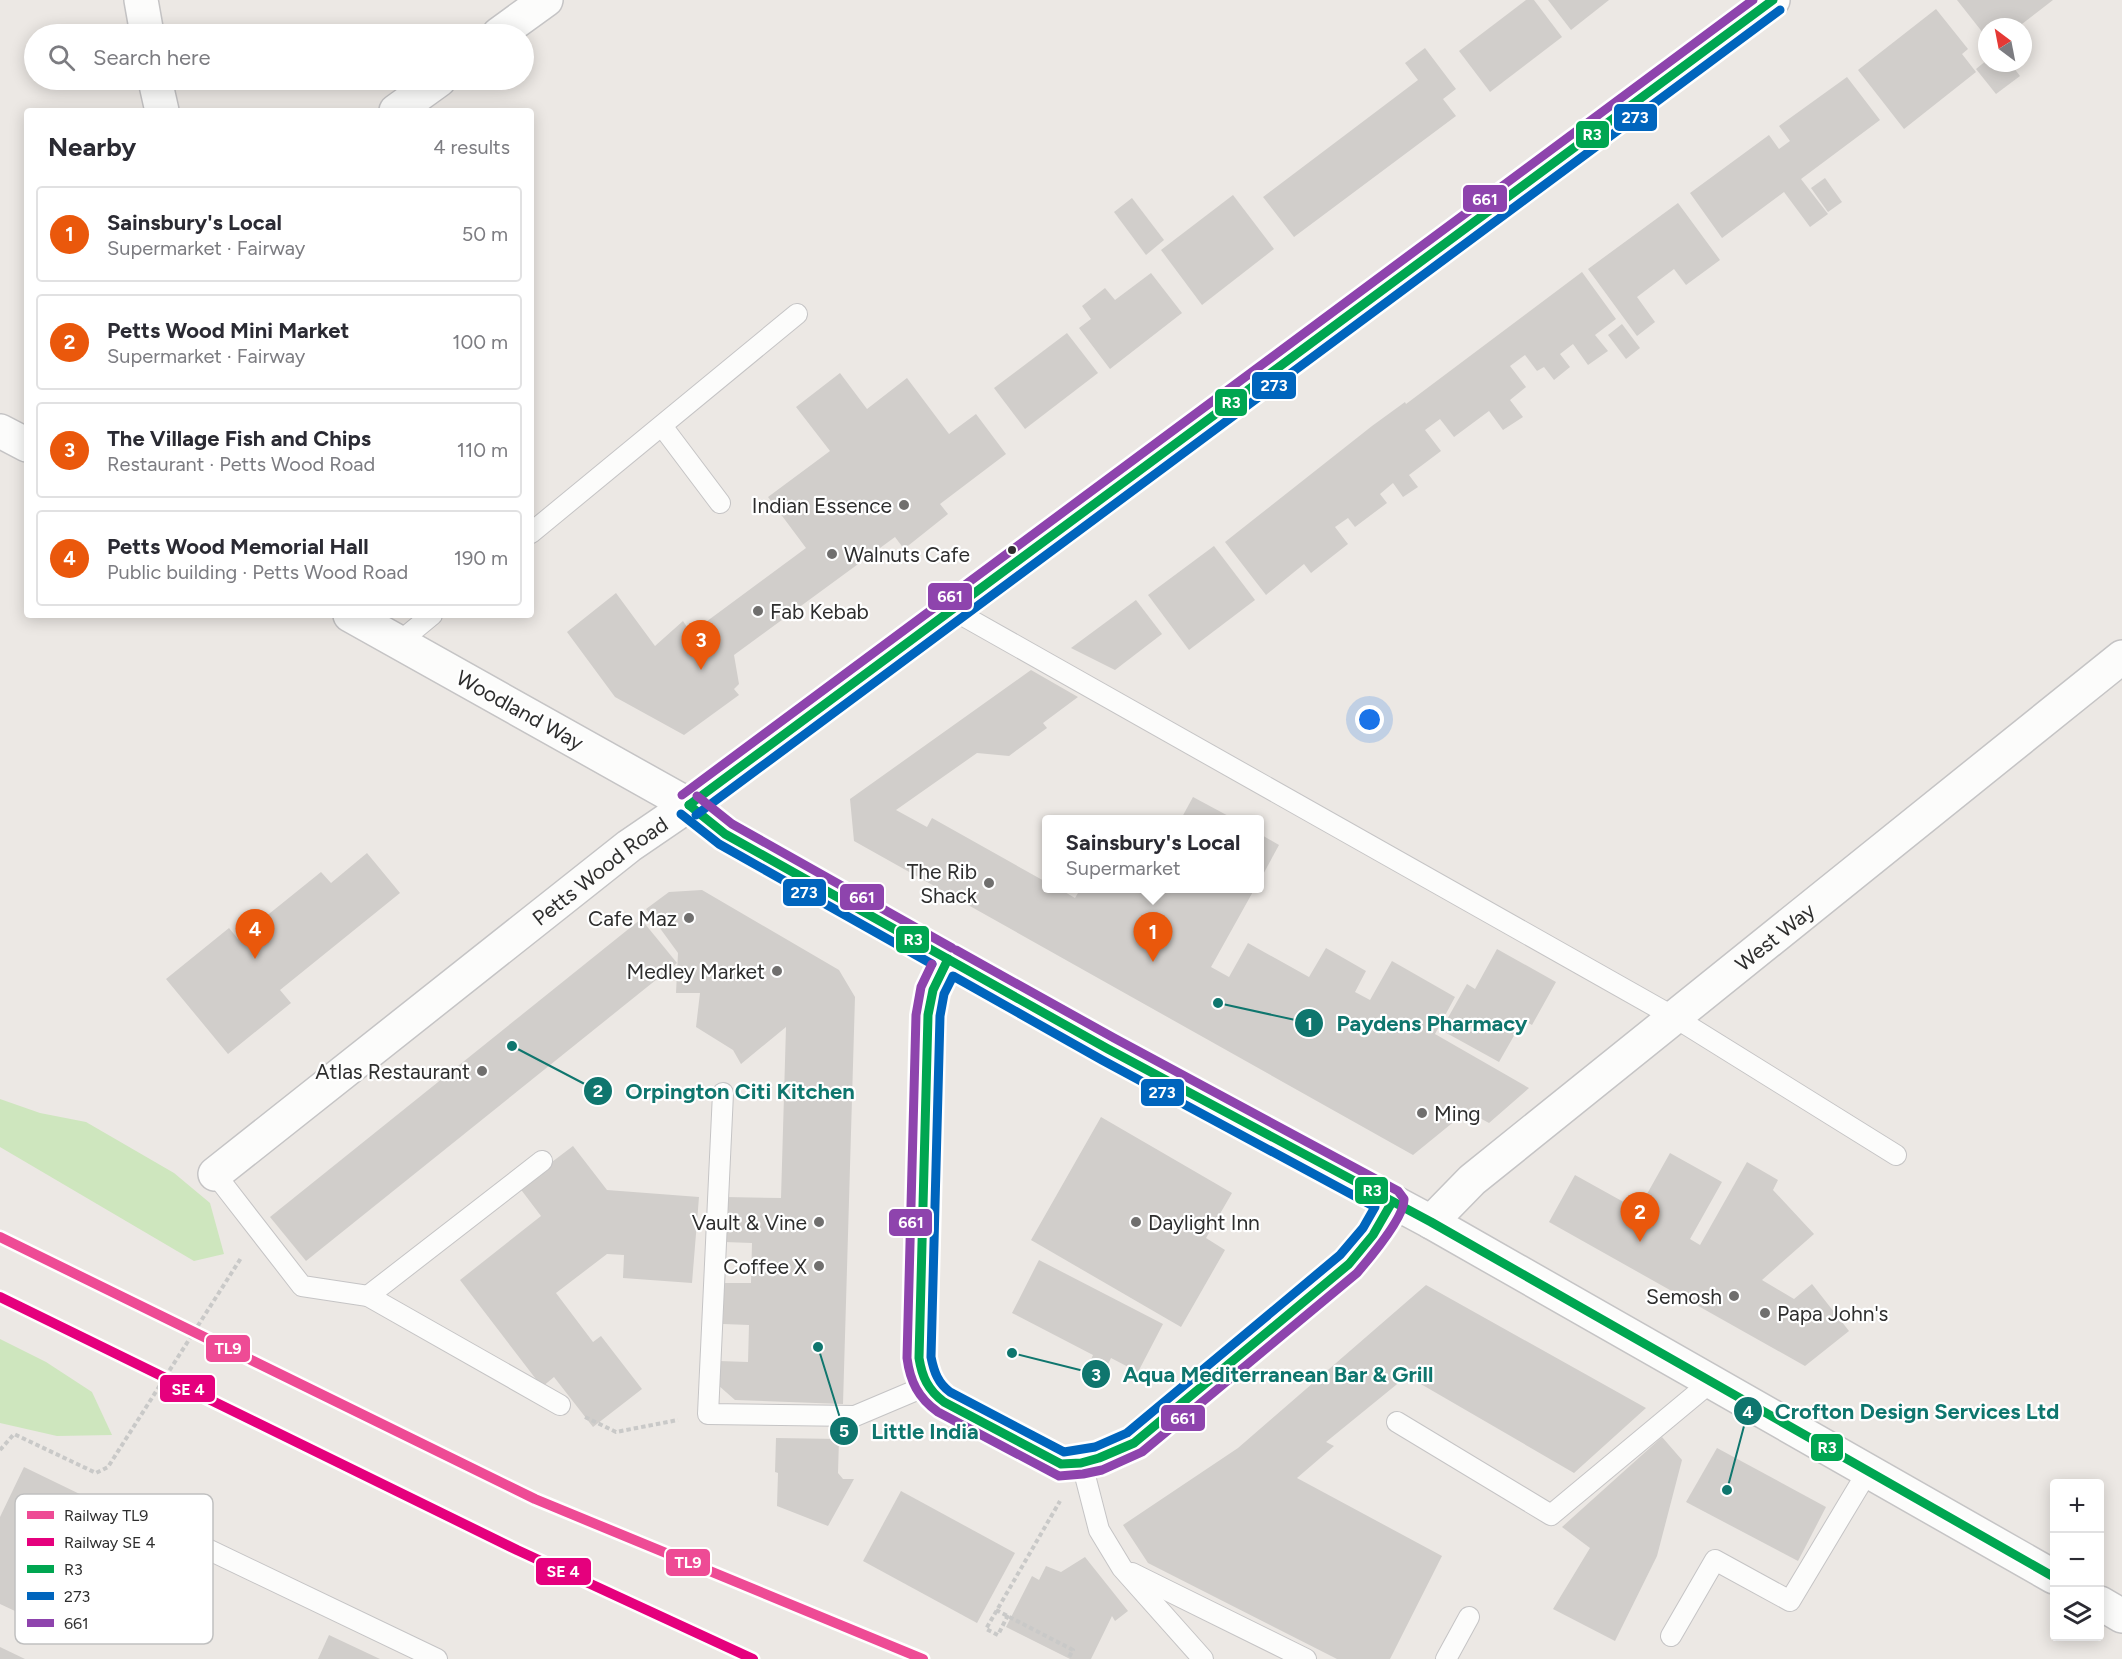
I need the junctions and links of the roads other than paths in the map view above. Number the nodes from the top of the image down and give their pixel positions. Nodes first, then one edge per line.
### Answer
1 (141, 0) edge
2 (546, 0) edge
3 (1773, 0) edge
4 (145, 24) edge
5 (513, 24) edge
6 (157, 90) edge
7 (425, 90) edge
8 (161, 108) edge
9 (400, 108) edge
10 (797, 314) dead end
11 (662, 426) junction
12 (0, 431) edge
13 (24, 443) edge
14 (720, 503) dead end
15 (534, 531) edge
16 (953, 610) junction
17 (355, 618) edge
18 (428, 618) edge
19 (398, 643) junction
20 (2122, 657) edge
21 (689, 805) junction
22 (948, 958) junction
23 (1674, 1017) junction
24 (723, 1093) dead end
25 (1896, 1155) dead end
26 (542, 1161) dead end
27 (215, 1174) joint
28 (1392, 1202) junction
29 (1431, 1222) junction
30 (368, 1296) junction
31 (1712, 1381) junction
32 (926, 1386) junction
33 (560, 1405) road end
34 (1397, 1422) dead end
35 (1082, 1464) junction
36 (1868, 1471) junction
37 (213, 1552) edge
38 (1122, 1568) junction
39 (2050, 1574) edge
40 (2104, 1605) edge
41 (2122, 1616) edge
42 (1469, 1617) dead end
43 (1671, 1636) dead end
44 (438, 1659) edge
45 (1203, 1659) edge
46 (1306, 1659) edge
47 (1446, 1659) edge

1 - 4 street
2 - 5 street
3 - 16 street, Petts Wood Road
6 - 8 street
7 - 9 street
10 - 11 lane
11 - 14 lane
11 - 15 lane
12 - 13 street
16 - 21 street, Petts Wood Road
16 - 23 lane
17 - 19 street, Woodland Way
18 - 19 lane
19 - 21 street, Woodland Way
20 - 23 street, West Way
21 - 22 street, Woodland Way
21 - 27 street, Petts Wood Road
22 - 28 street, Woodland Way
22 - 32 street
23 - 25 lane
23 - 29 street, West Way
24 - 32 lane
26 - 30 lane
27 - 30 lane
28 - 29 street, Woodland Way
28 - 35 street
29 - 31 street, Woodland Way
30 - 33 lane
31 - 34 lane
31 - 36 street, Woodland Way
32 - 35 street
35 - 38 lane
36 - 39 street, Woodland Way
36 - 43 lane
37 - 44 lane
38 - 45 lane
38 - 46 lane
40 - 41 street
42 - 47 lane

